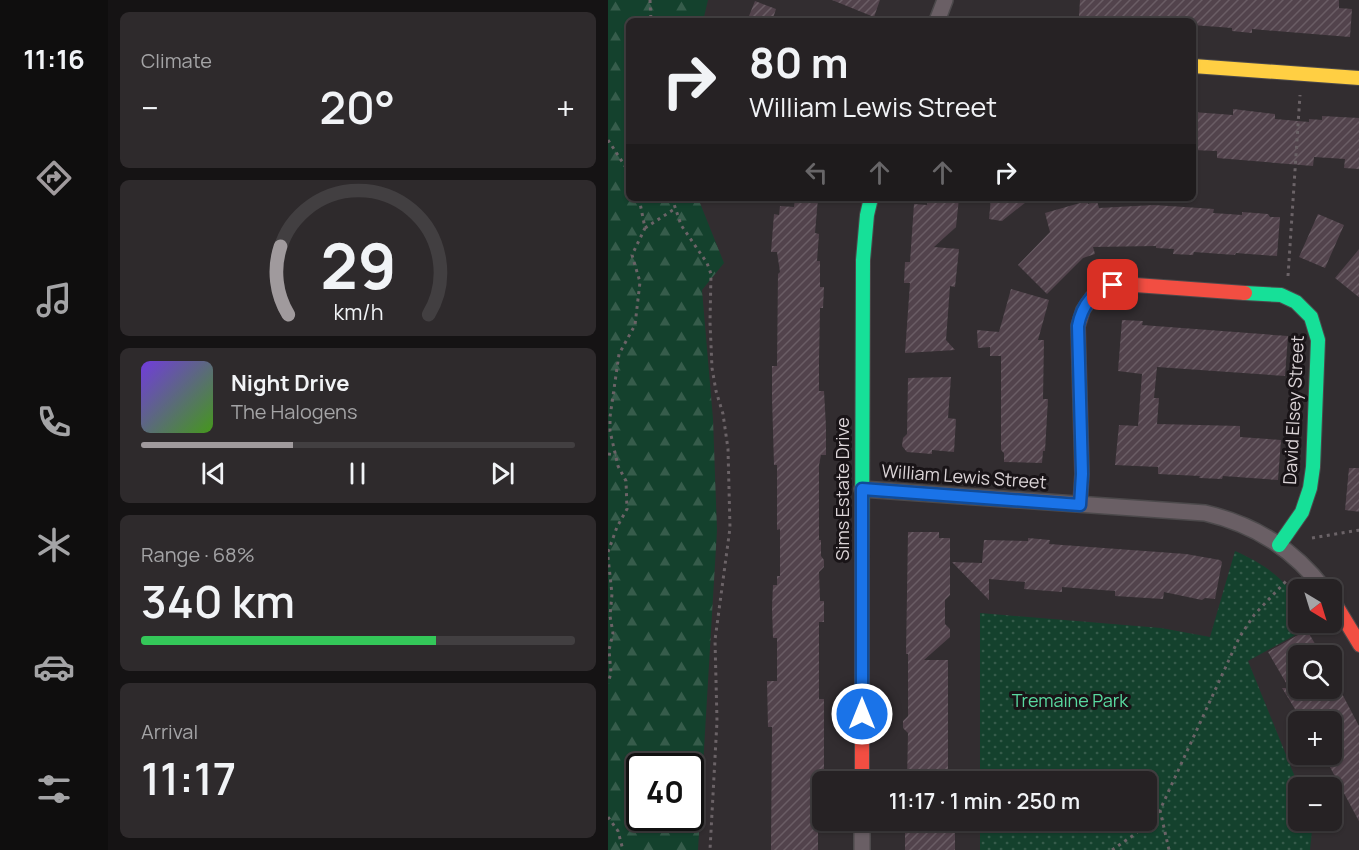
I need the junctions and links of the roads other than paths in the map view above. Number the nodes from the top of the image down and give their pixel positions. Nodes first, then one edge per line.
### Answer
1 (946, 0) edge
2 (943, 18) edge
3 (1196, 66) edge
4 (1360, 78) edge
5 (870, 201) edge
6 (862, 489) junction
7 (1080, 505) junction
8 (1280, 545) junction
9 (1316, 579) edge
10 (1342, 615) edge
11 (1360, 645) edge
12 (862, 771) edge
13 (862, 831) edge
14 (862, 850) edge

1 - 2 street
3 - 4 street
5 - 6 street, Sims Estate Drive
6 - 7 street, William Lewis Street
6 - 12 street, Sims Estate Drive
7 - 8 street, William Lewis Street
7 - 8 street, David Elsey Street
8 - 9 street, William Lewis Street
10 - 11 street
13 - 14 street

